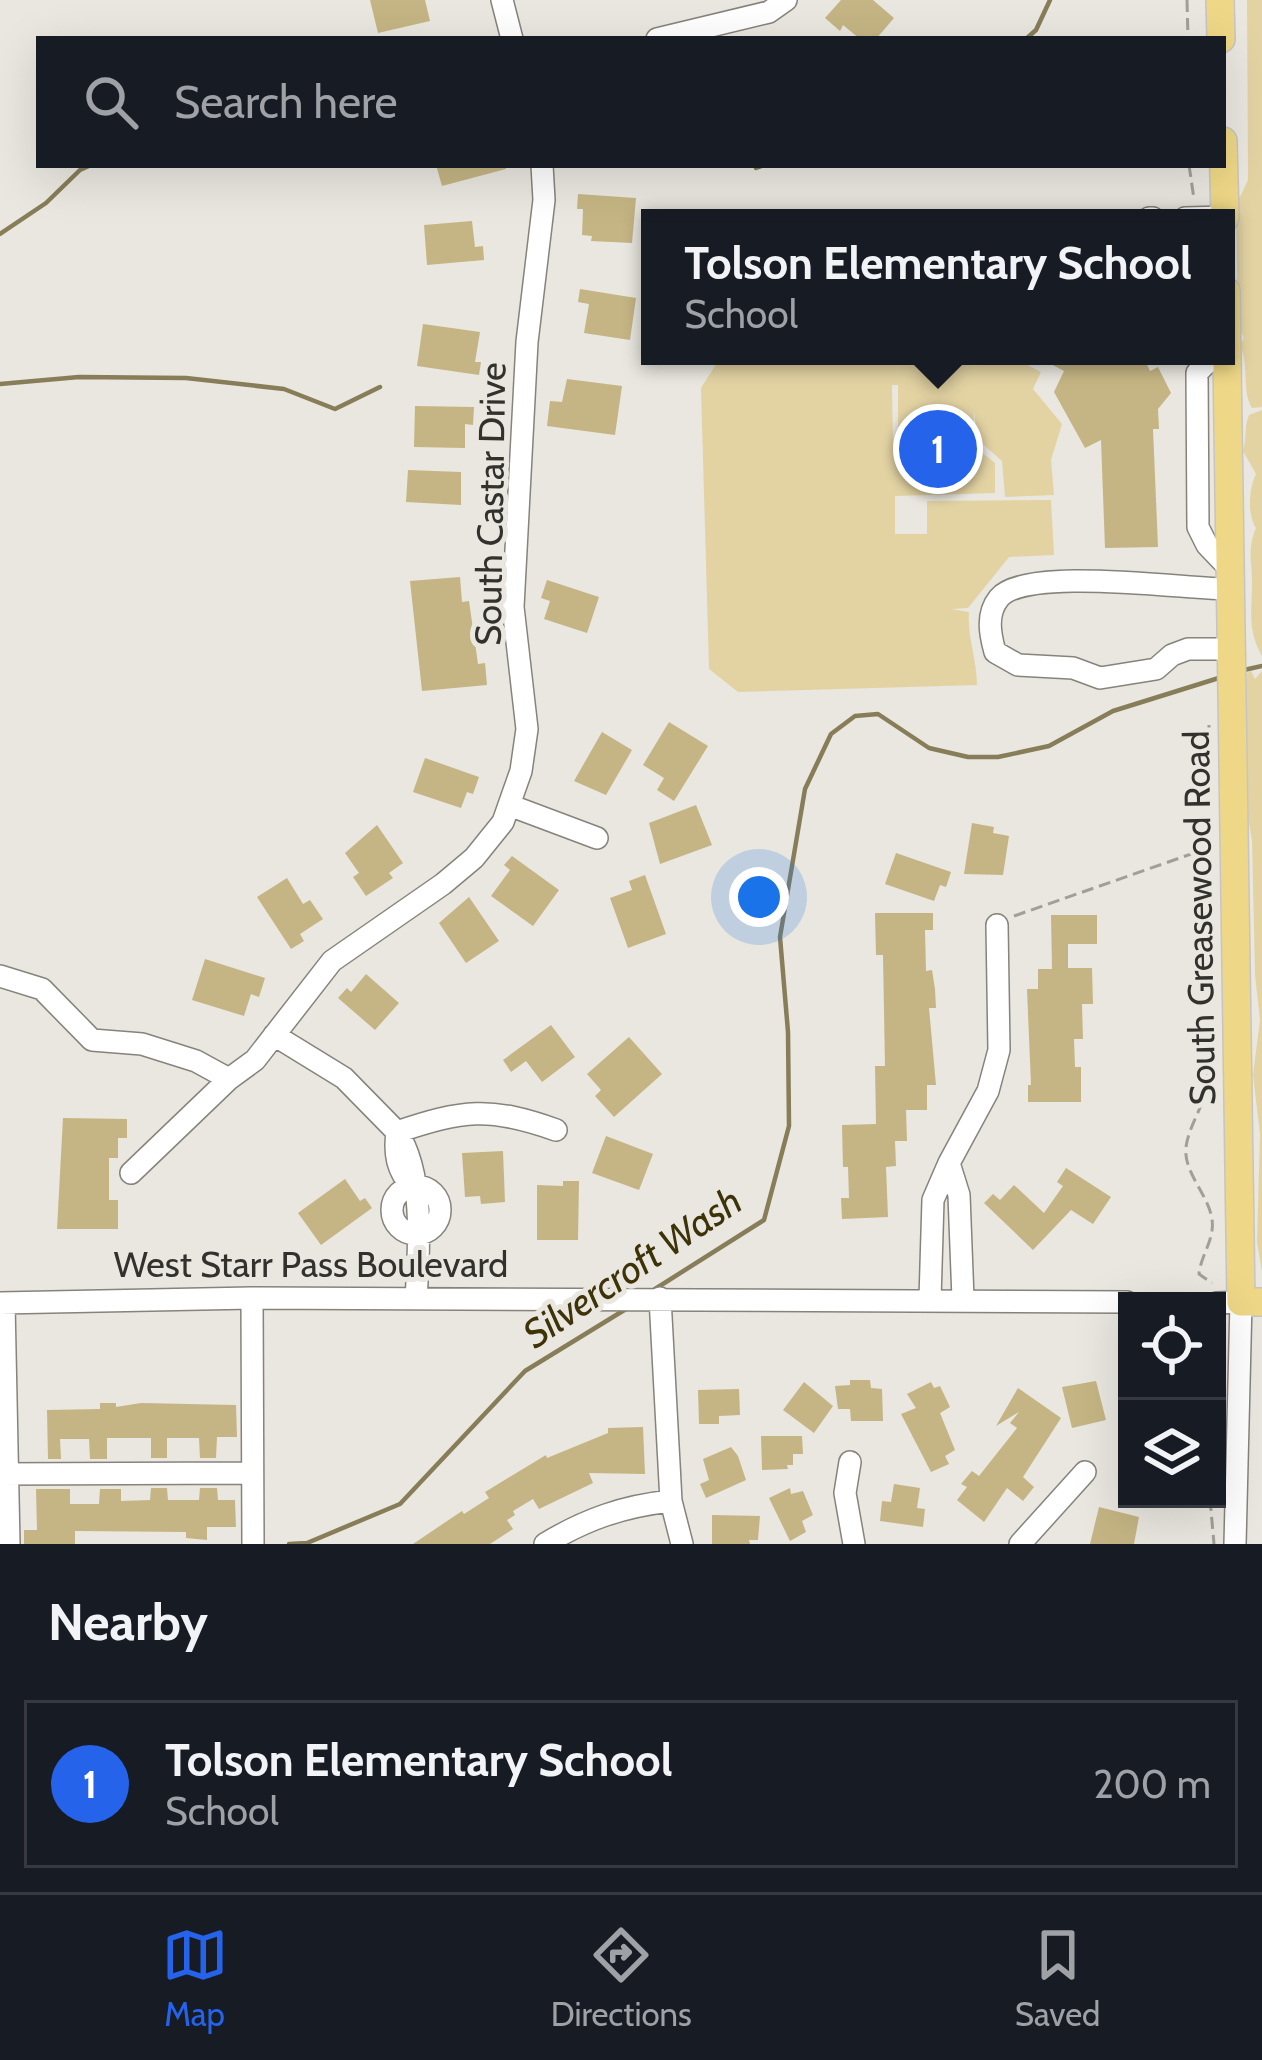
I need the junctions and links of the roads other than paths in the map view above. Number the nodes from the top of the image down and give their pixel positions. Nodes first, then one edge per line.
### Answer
1 (502, 0) edge
2 (786, 0) edge
3 (1220, 0) edge
4 (511, 36) edge
5 (669, 36) edge
6 (1221, 36) edge
7 (542, 168) edge
8 (1224, 168) edge
9 (1225, 209) edge
10 (1205, 365) edge
11 (1226, 365) edge
12 (1229, 579) junction
13 (1230, 649) junction
14 (509, 805) junction
15 (597, 838) dead end
16 (997, 925) road end
17 (0, 976) edge
18 (274, 1035) junction
19 (230, 1079) junction
20 (556, 1130) dead end
21 (397, 1132) junction
22 (949, 1163) junction
23 (131, 1173) dead end
24 (960, 1224) junction
25 (932, 1226) junction
26 (252, 1298) junction
27 (660, 1298) junction
28 (416, 1299) junction
29 (930, 1299) junction
30 (963, 1299) junction
31 (1118, 1302) edge
32 (2, 1303) edge
33 (1240, 1303) edge
34 (850, 1462) dead end
35 (1085, 1472) dead end
36 (250, 1473) junction
37 (4, 1474) edge
38 (671, 1501) junction
39 (9, 1544) edge
40 (253, 1544) edge
41 (545, 1544) edge
42 (682, 1544) edge
43 (854, 1544) edge
44 (1020, 1544) edge
45 (1235, 1544) edge

1 - 4 street
2 - 5 street
3 - 6 main road
7 - 14 street, South Castar Drive
8 - 9 main road
10 - 12 street
11 - 12 main road, South Greasewood Road
12 - 13 main road, South Greasewood Road
12 - 13 street
13 - 33 main road, South Greasewood Road
14 - 15 street
14 - 18 street, South Castar Drive
16 - 22 street
17 - 19 street
18 - 19 street, South Castar Drive
18 - 21 street
19 - 23 street, South Castar Drive
20 - 21 street
21 - 28 street
22 - 24 street
22 - 25 street
24 - 25 street
24 - 30 street
25 - 29 street
26 - 28 street, West Starr Pass Boulevard
26 - 32 street, West Starr Pass Boulevard
26 - 36 street
27 - 28 street, West Starr Pass Boulevard
27 - 29 street, West Starr Pass Boulevard
27 - 38 street
29 - 30 street, West Starr Pass Boulevard
30 - 31 street, West Starr Pass Boulevard
32 - 37 street
33 - 45 street, South Greasewood Road
34 - 43 street
35 - 44 street
36 - 37 street
36 - 40 street
37 - 39 street
38 - 41 street
38 - 42 street

